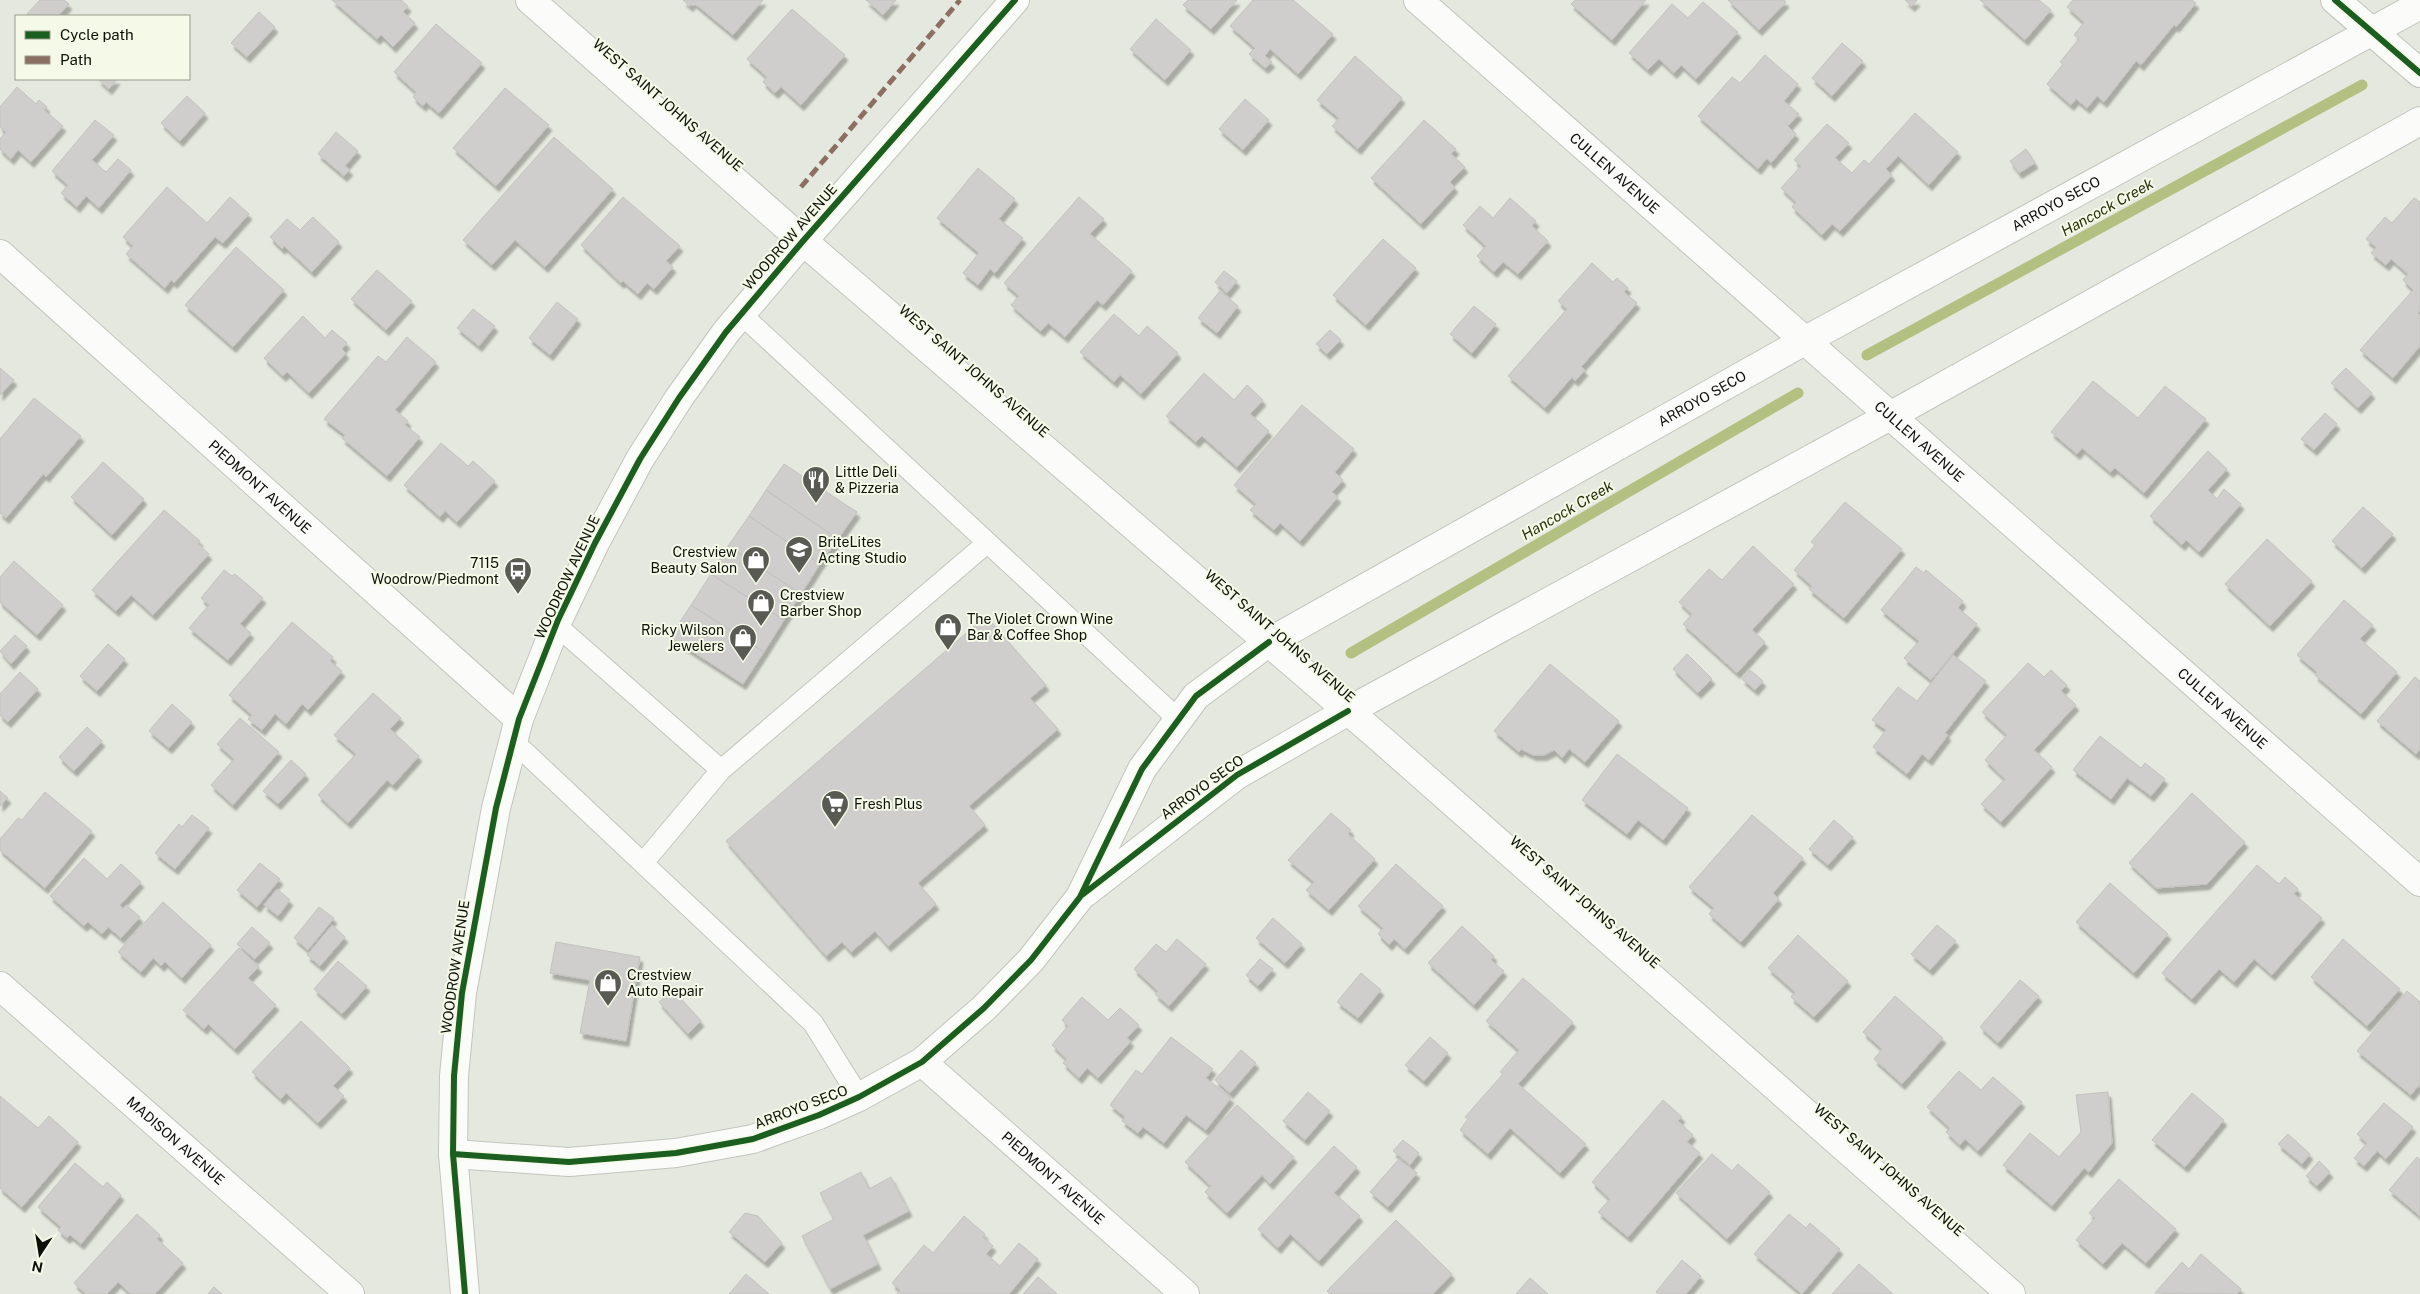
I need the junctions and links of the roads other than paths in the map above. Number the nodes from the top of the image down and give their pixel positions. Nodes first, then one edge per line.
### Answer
1 (530, 0) edge
2 (1015, 0) edge
3 (1418, 0) edge
4 (2335, 0) edge
5 (2420, 5) edge
6 (2372, 32) junction
7 (2420, 73) edge
8 (2420, 121) edge
9 (803, 241) junction
10 (0, 254) edge
11 (741, 314) junction
12 (1806, 340) junction
13 (1890, 416) junction
14 (987, 543) junction
15 (556, 625) junction
16 (1269, 642) junction
17 (1348, 711) junction
18 (1179, 720) junction
19 (516, 730) junction
20 (721, 770) junction
21 (643, 863) junction
22 (2420, 882) edge
23 (1080, 897) junction
24 (0, 986) edge
25 (922, 1062) junction
26 (859, 1098) junction
27 (454, 1154) junction
28 (350, 1294) edge
29 (465, 1294) edge
30 (1185, 1294) edge
31 (2011, 1294) edge

1 - 9 street, WEST SAINT JOHNS AVENUE
2 - 9 street, WOODROW AVENUE
3 - 12 street, CULLEN AVENUE
4 - 6 street
5 - 6 street, ARROYO SECO
6 - 7 street
6 - 12 street, ARROYO SECO
8 - 13 street, ARROYO SECO
9 - 11 street, WOODROW AVENUE
9 - 16 street, WEST SAINT JOHNS AVENUE
10 - 19 street, PIEDMONT AVENUE
11 - 14 lane
11 - 15 street, WOODROW AVENUE
12 - 13 street, CULLEN AVENUE
12 - 16 street, ARROYO SECO
13 - 17 street, ARROYO SECO
13 - 22 street, CULLEN AVENUE
14 - 18 lane
14 - 20 lane
15 - 19 street, WOODROW AVENUE
15 - 20 lane
16 - 17 street, WEST SAINT JOHNS AVENUE
16 - 18 street, ARROYO SECO
17 - 23 street, ARROYO SECO
17 - 31 street, WEST SAINT JOHNS AVENUE
18 - 23 street, ARROYO SECO
19 - 21 lane
19 - 27 street, WOODROW AVENUE
20 - 21 lane
21 - 26 lane
23 - 25 street, ARROYO SECO
24 - 28 street, MADISON AVENUE
25 - 26 street, ARROYO SECO
25 - 30 street, PIEDMONT AVENUE
26 - 27 street, ARROYO SECO
27 - 29 street, WOODROW AVENUE

